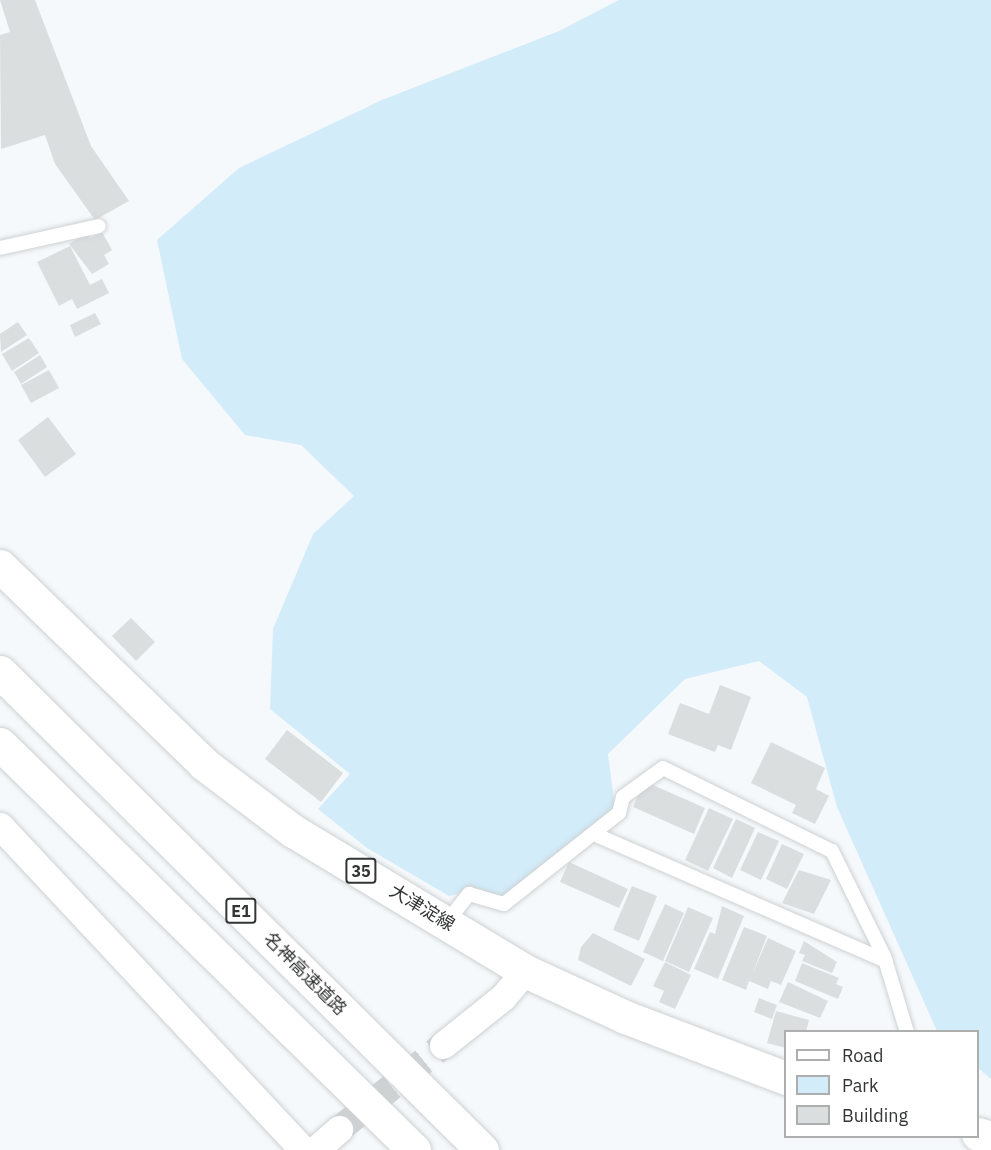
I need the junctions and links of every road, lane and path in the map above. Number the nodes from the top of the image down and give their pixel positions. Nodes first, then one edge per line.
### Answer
1 (99, 226) dead end
2 (0, 248) edge
3 (0, 566) edge
4 (0, 672) edge
5 (0, 744) edge
6 (0, 826) edge
7 (594, 834) junction
8 (447, 922) junction
9 (886, 961) junction
10 (525, 971) junction
11 (906, 1030) edge
12 (443, 1045) tunnel mouth
13 (784, 1077) edge
14 (339, 1129) tunnel mouth
15 (303, 1150) edge
16 (315, 1150) edge
17 (414, 1150) edge
18 (482, 1150) edge

1 - 2 lane
3 - 8 main road, 大津淀線 / 35
4 - 18 main road, 名神高速道路 / E1
5 - 17 main road
6 - 15 street
7 - 8 lane
7 - 9 lane
7 - 9 lane
8 - 10 main road, 大津淀線 / 35
9 - 11 lane
10 - 12 street
10 - 13 main road, 大津淀線 / 35
14 - 16 street

